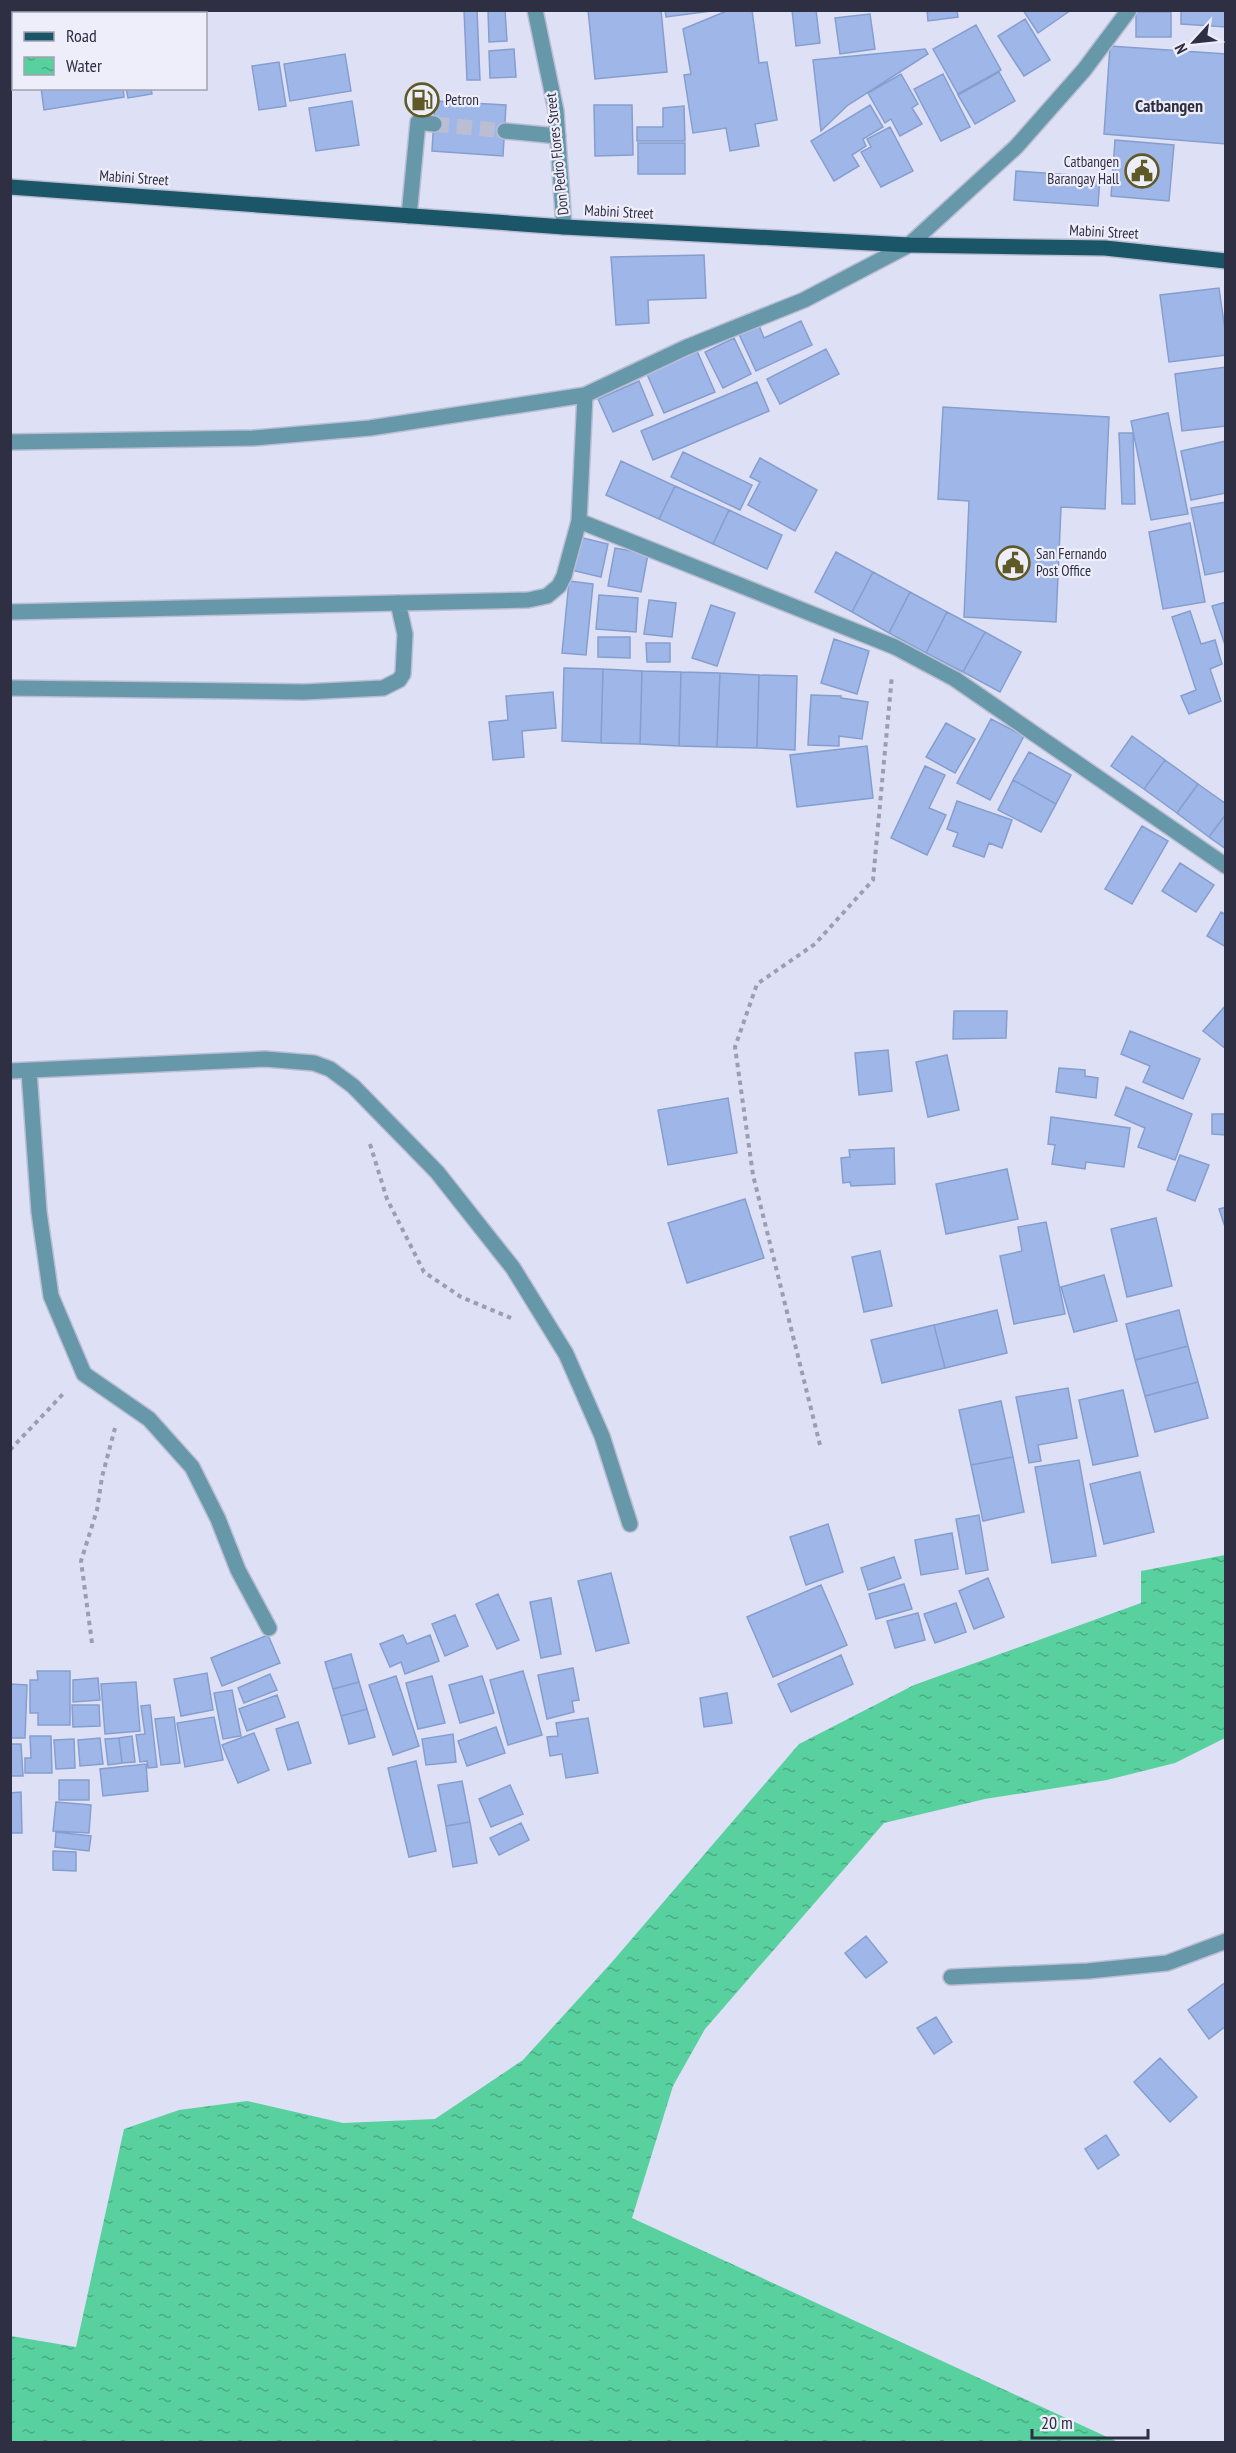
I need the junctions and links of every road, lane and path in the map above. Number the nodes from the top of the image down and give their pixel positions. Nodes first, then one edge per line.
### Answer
1 (535, 10) edge
2 (1129, 10) edge
3 (434, 124) tunnel mouth
4 (505, 131) tunnel mouth
5 (558, 136) junction
6 (10, 187) edge
7 (409, 216) junction
8 (564, 227) junction
9 (909, 245) junction
10 (1226, 261) edge
11 (585, 395) junction
12 (10, 442) edge
13 (579, 521) junction
14 (398, 603) junction
15 (10, 612) edge
16 (895, 647) junction
17 (10, 688) edge
18 (1226, 866) edge
19 (10, 1071) edge
20 (29, 1071) junction
21 (369, 1142) dead end
22 (520, 1322) dead end
23 (84, 1374) junction
24 (121, 1398) junction
25 (820, 1445) dead end
26 (10, 1450) edge
27 (630, 1524) dead end
28 (269, 1628) dead end
29 (92, 1643) dead end
30 (1226, 1941) edge
31 (951, 1977) dead end

1 - 5 street, Don Pedro Flores Street
2 - 9 street
3 - 7 street
4 - 5 street
5 - 8 street, Don Pedro Flores Street
6 - 7 main road, Mabini Street
7 - 8 main road, Mabini Street
8 - 9 main road, Mabini Street
9 - 10 main road, Mabini Street
9 - 11 street
11 - 12 street
11 - 13 street
13 - 14 street
13 - 16 street
14 - 15 street
14 - 17 street
16 - 18 street
16 - 25 path
19 - 20 street
20 - 23 street
20 - 27 street
21 - 22 path
23 - 24 street
23 - 26 path
24 - 28 street
24 - 29 path
30 - 31 street

